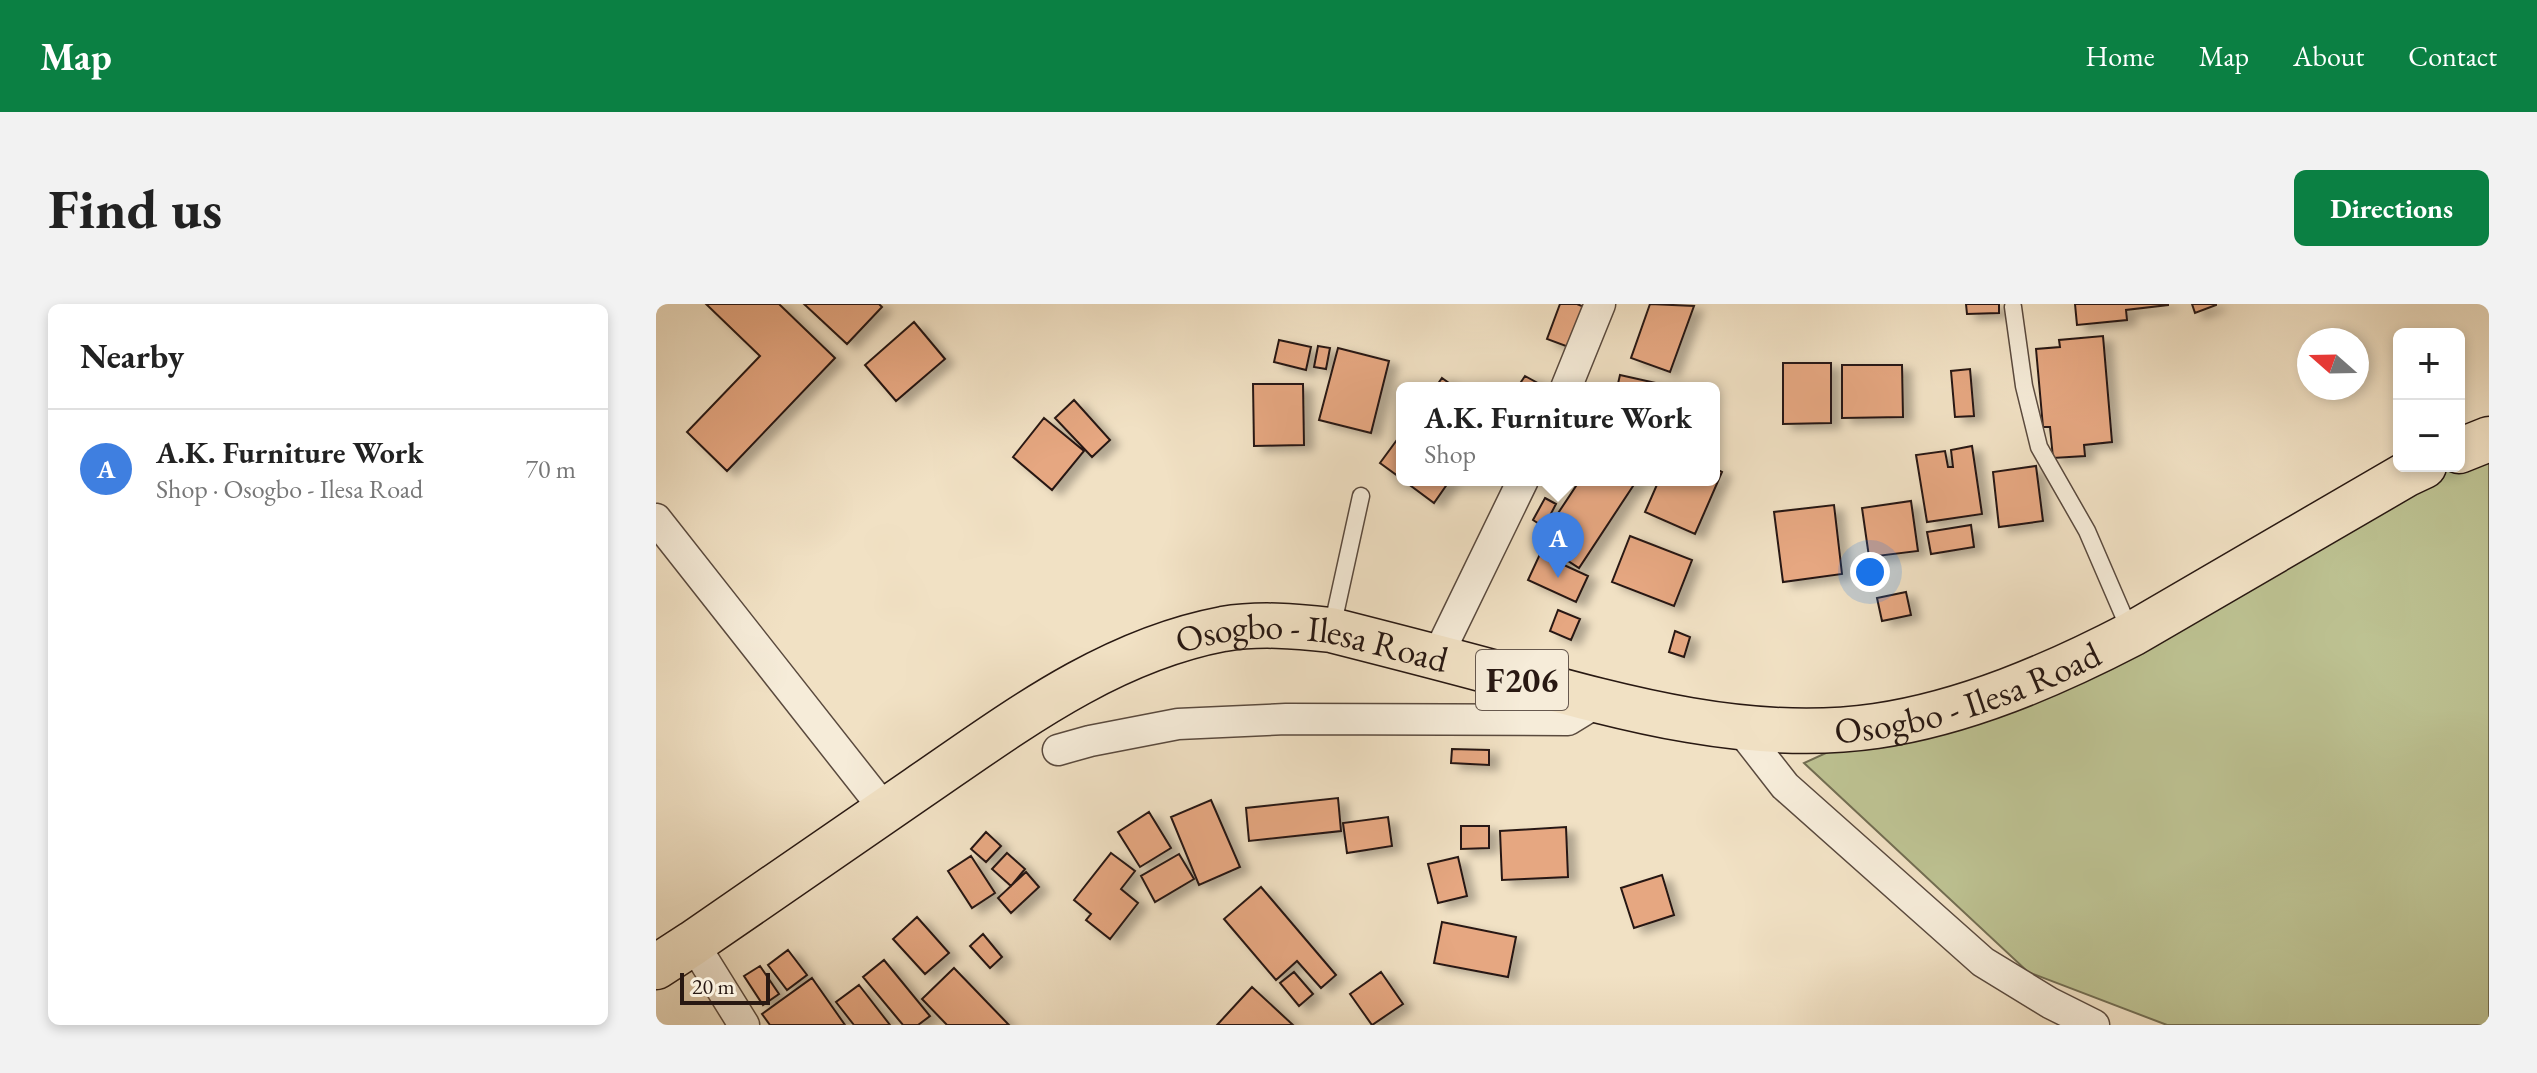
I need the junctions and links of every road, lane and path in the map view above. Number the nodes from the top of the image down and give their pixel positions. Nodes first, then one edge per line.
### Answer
1 (1600, 304) edge
2 (2013, 307) dead end
3 (1568, 382) edge
4 (2489, 439) edge
5 (2465, 449) edge
6 (2411, 472) edge
7 (1520, 486) edge
8 (1361, 496) dead end
9 (656, 519) edge
10 (1331, 630) junction
11 (2132, 634) junction
12 (1437, 657) junction
13 (1599, 701) junction
14 (1739, 727) junction
15 (1058, 750) dead end
16 (886, 811) junction
17 (693, 943) junction
18 (656, 967) edge
19 (2055, 1014) edge
20 (744, 1025) edge
21 (2094, 1025) edge

1 - 3 street
2 - 11 lane
4 - 5 main road
6 - 11 main road, Osogbo - Ilesa Road / F206
7 - 12 street
8 - 10 lane
9 - 16 street
10 - 12 main road, Osogbo - Ilesa Road / F206
10 - 16 main road, Osogbo - Ilesa Road / F206
11 - 14 main road, Osogbo - Ilesa Road / F206
12 - 13 main road, Osogbo - Ilesa Road / F206
13 - 14 main road, Osogbo - Ilesa Road / F206
13 - 15 street
14 - 19 street
16 - 17 main road, Osogbo - Ilesa Road / F206
17 - 18 main road, Osogbo - Ilesa Road / F206
17 - 20 street
19 - 21 street

